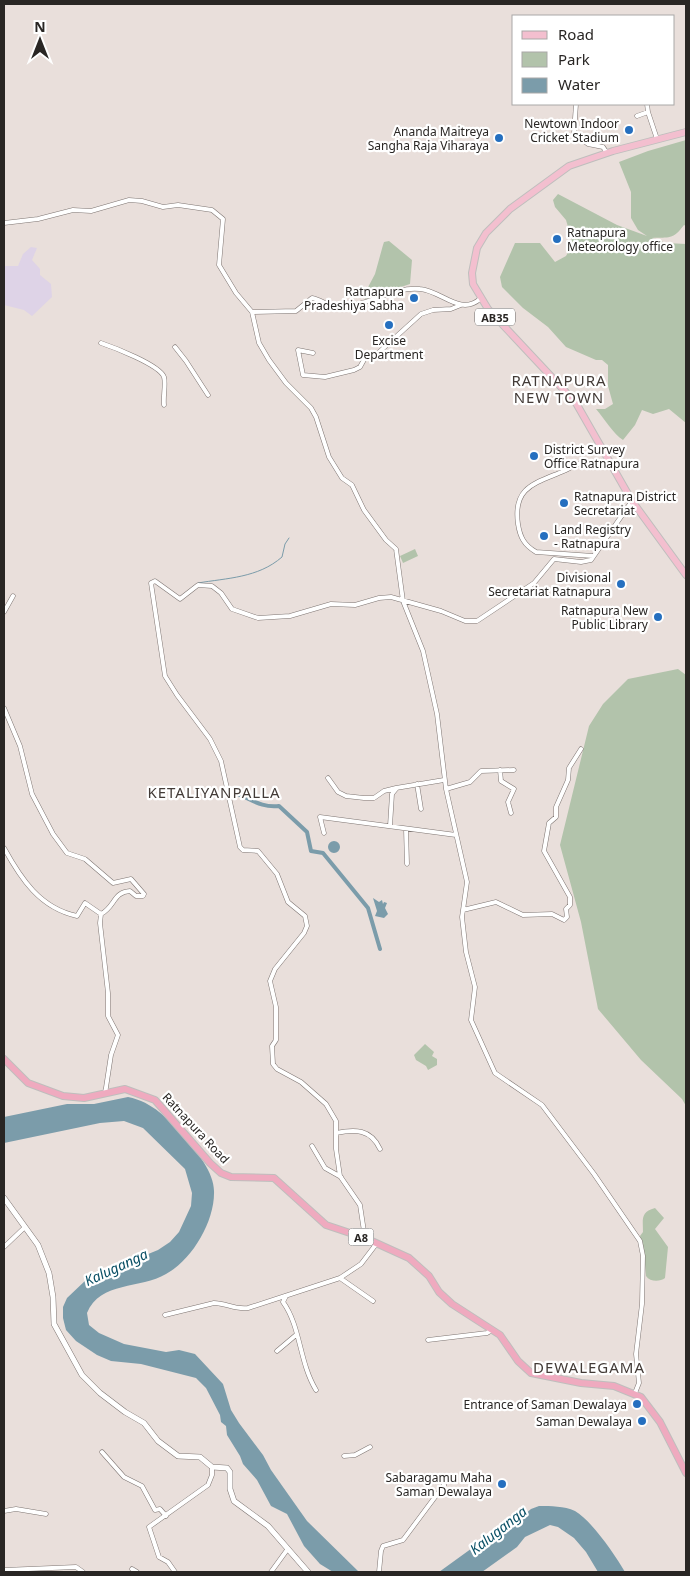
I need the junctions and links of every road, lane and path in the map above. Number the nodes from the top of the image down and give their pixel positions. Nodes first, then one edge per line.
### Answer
1 (576, 105) edge
2 (647, 105) edge
3 (648, 112) junction
4 (637, 116) dead end
5 (686, 132) edge
6 (657, 139) junction
7 (607, 153) junction
8 (4, 223) edge
9 (480, 299) junction
10 (460, 305) junction
11 (252, 312) junction
12 (101, 343) dead end
13 (175, 347) dead end
14 (313, 353) dead end
15 (208, 395) dead end
16 (164, 405) dead end
17 (607, 461) junction
18 (632, 501) junction
19 (593, 556) junction
20 (686, 575) edge
21 (13, 596) dead end
22 (403, 601) junction
23 (4, 612) edge
24 (4, 708) edge
25 (581, 749) dead end
26 (500, 770) junction
27 (514, 770) dead end
28 (328, 778) dead end
29 (444, 780) junction
30 (417, 784) junction
31 (396, 788) junction
32 (446, 789) junction
33 (422, 809) dead end
34 (511, 813) dead end
35 (390, 826) junction
36 (406, 829) junction
37 (324, 833) dead end
38 (456, 835) junction
39 (4, 848) edge
40 (407, 864) dead end
41 (463, 910) junction
42 (101, 914) junction
43 (4, 1059) edge
44 (105, 1094) junction
45 (336, 1132) junction
46 (312, 1146) dead end
47 (380, 1148) dead end
48 (341, 1178) junction
49 (4, 1198) edge
50 (24, 1228) junction
51 (365, 1238) junction
52 (376, 1243) junction
53 (4, 1248) edge
54 (340, 1278) junction
55 (286, 1296) junction
56 (373, 1301) dead end
57 (165, 1315) dead end
58 (493, 1329) junction
59 (296, 1335) junction
60 (428, 1340) dead end
61 (277, 1351) dead end
62 (316, 1390) dead end
63 (634, 1393) junction
64 (370, 1447) dead end
65 (102, 1452) dead end
66 (344, 1456) dead end
67 (212, 1467) junction
68 (686, 1474) edge
69 (444, 1485) dead end
70 (4, 1511) edge
71 (46, 1514) dead end
72 (166, 1516) junction
73 (287, 1550) junction
74 (132, 1569) dead end
75 (4, 1570) edge
76 (21, 1571) edge
77 (83, 1572) edge
78 (137, 1572) edge
79 (175, 1572) edge
80 (271, 1572) edge
81 (308, 1572) edge
82 (379, 1572) edge

1 - 7 street
2 - 3 street
3 - 4 street
3 - 6 street
5 - 6 main road, AB35
6 - 7 main road, AB35
7 - 9 main road, AB35
8 - 11 street
9 - 10 street
9 - 17 main road, AB35
10 - 11 street
10 - 14 street
11 - 22 street
12 - 16 street
13 - 15 street
17 - 18 main road, AB35
17 - 19 street
18 - 19 street
18 - 20 main road, AB35
19 - 22 street
21 - 23 street
22 - 29 street
22 - 45 street
24 - 42 street
25 - 41 street
26 - 27 street
26 - 32 street
26 - 34 street
28 - 31 street
29 - 30 street
29 - 32 street
30 - 31 street
30 - 33 street
31 - 35 street
32 - 38 street
35 - 36 street
35 - 37 street
36 - 38 street
36 - 40 street
38 - 41 street
39 - 42 street
41 - 63 street
42 - 44 street
43 - 44 highway, Ratnapura Road / A8
44 - 51 highway, Ratnapura Road / A8
45 - 47 street
45 - 48 street
46 - 48 street
48 - 51 street
49 - 50 street
50 - 53 street
50 - 67 street
51 - 52 highway, Ratnapura Road / A8
52 - 54 street
52 - 58 highway, Ratnapura Road / A8
54 - 55 street
54 - 56 street
55 - 57 street
55 - 59 street
58 - 60 street
58 - 63 highway, Ratnapura Road / A8
59 - 61 street
59 - 62 street
63 - 68 highway, Ratnapura Road / A8
64 - 66 street
65 - 72 street
67 - 72 street
67 - 73 street
69 - 82 street
70 - 71 street
72 - 79 street
73 - 80 street
73 - 81 street
74 - 78 street
75 - 76 street
76 - 77 street

